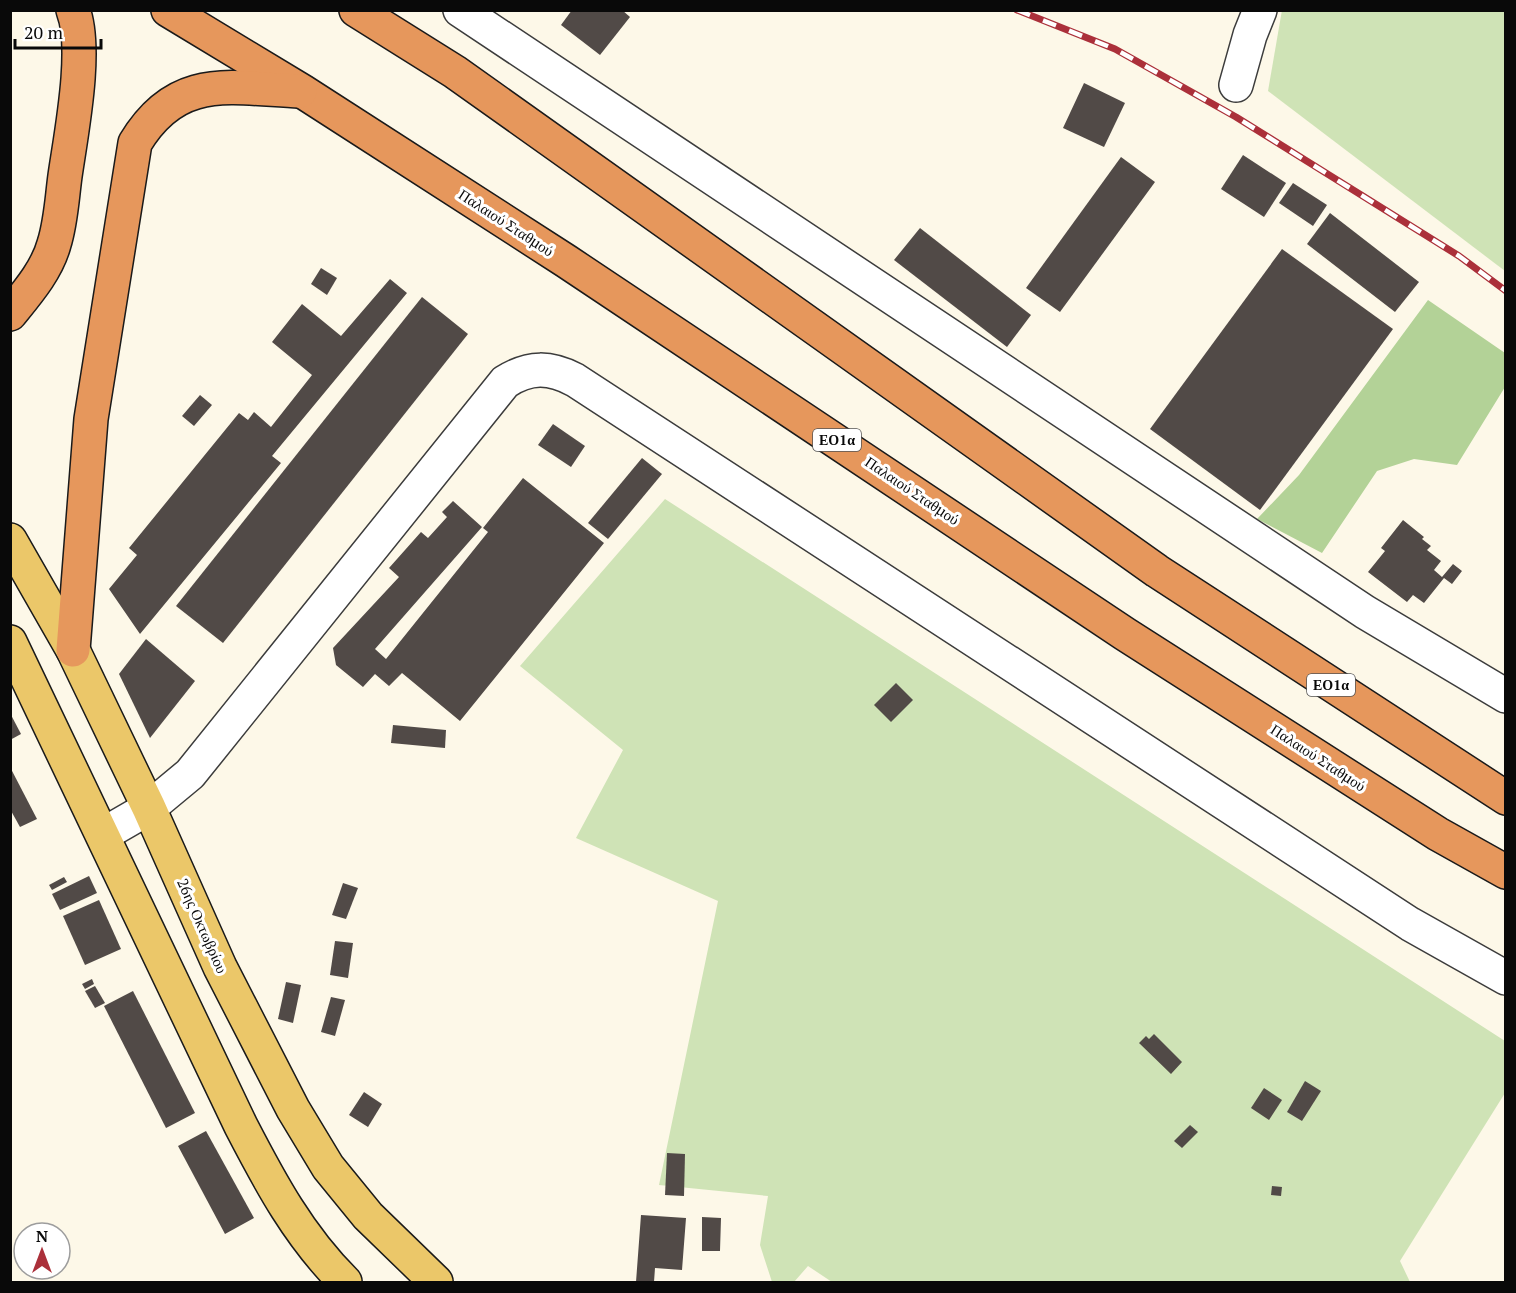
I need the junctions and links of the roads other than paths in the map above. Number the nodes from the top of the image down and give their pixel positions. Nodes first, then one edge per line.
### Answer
1 (73, 10) edge
2 (168, 10) edge
3 (356, 10) edge
4 (460, 10) edge
5 (1260, 10) edge
6 (1236, 85) dead end
7 (302, 91) junction
8 (10, 314) edge
9 (10, 540) edge
10 (10, 642) edge
11 (73, 650) junction
12 (1506, 696) edge
13 (1506, 798) edge
14 (149, 808) junction
15 (104, 834) junction
16 (1506, 872) edge
17 (1506, 978) edge
18 (345, 1282) edge
19 (436, 1282) edge

1 - 8 highway
2 - 7 highway, Παλαιού Σταθμού / ΕΟ1α
3 - 13 highway, ΕΟ1α
4 - 12 street
5 - 6 street
7 - 11 highway
7 - 16 highway, Παλαιού Σταθμού / ΕΟ1α
9 - 11 main road, 26ης Οκτωβρίου
10 - 15 main road
11 - 14 main road, 26ης Οκτωβρίου
14 - 15 street
14 - 17 street
14 - 19 main road, 26ης Οκτωβρίου
15 - 18 main road

